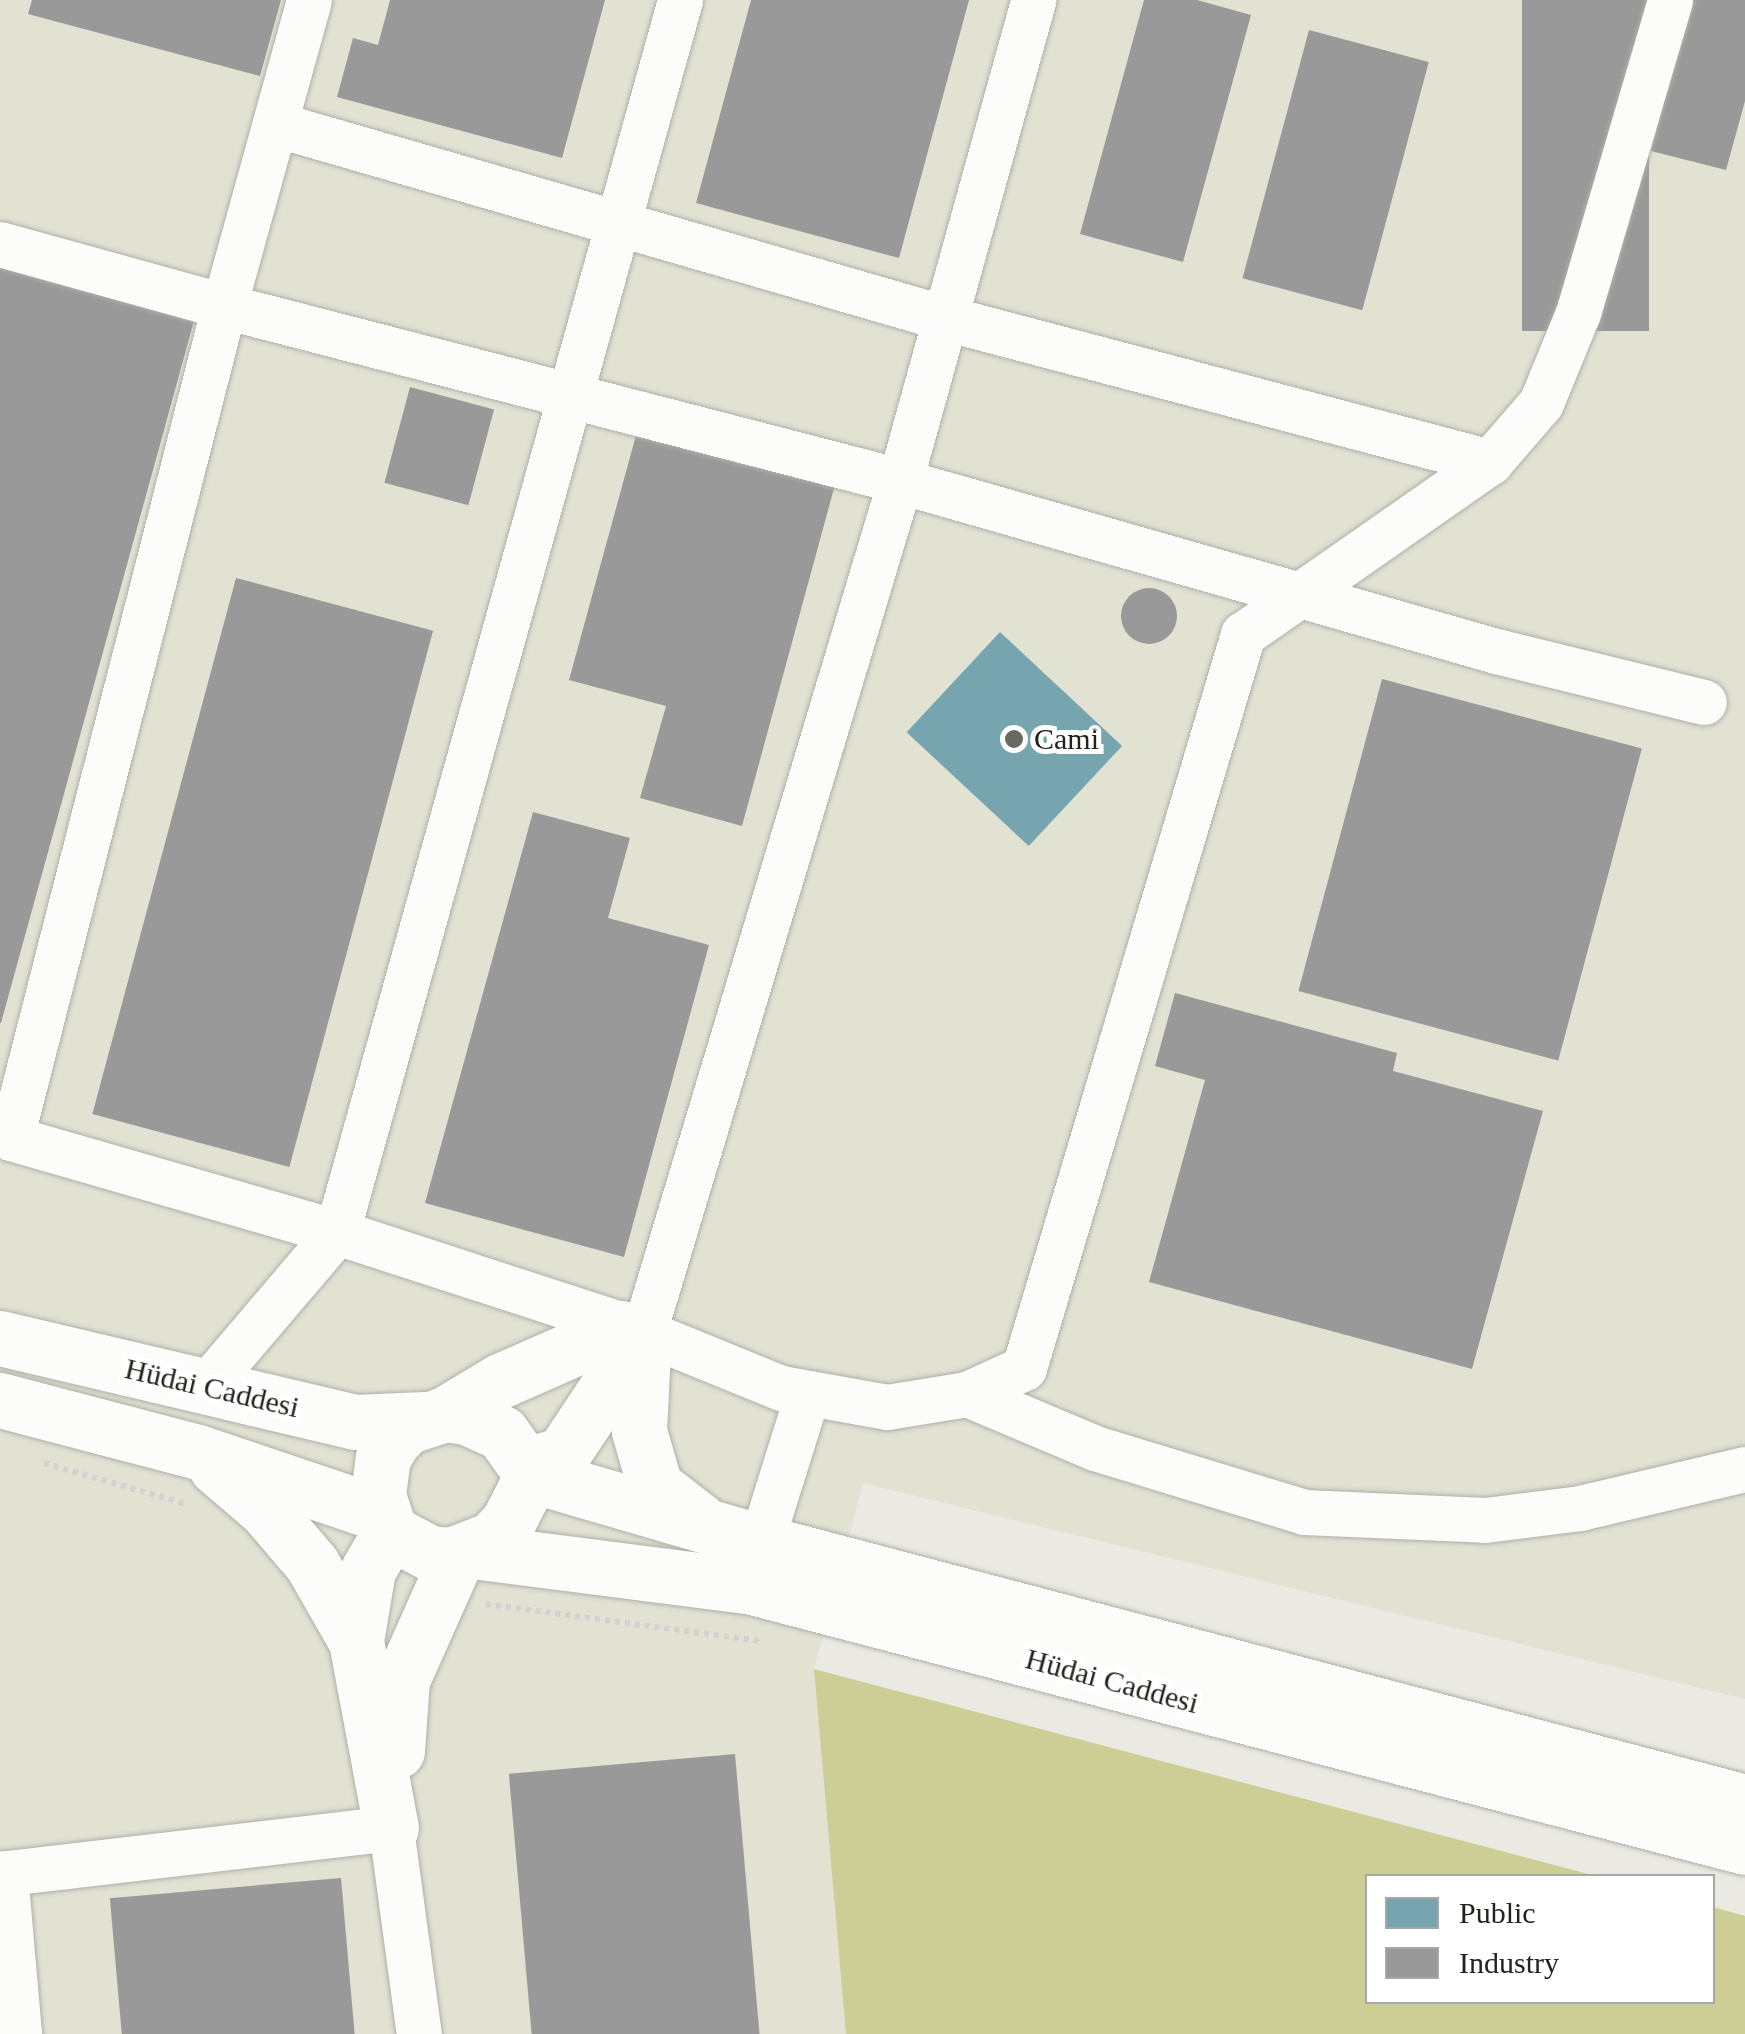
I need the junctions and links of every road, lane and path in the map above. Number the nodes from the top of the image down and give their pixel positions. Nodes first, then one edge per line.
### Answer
1 (309, 0) edge
2 (680, 0) edge
3 (1033, 0) edge
4 (1670, 0) edge
5 (275, 124) junction
6 (618, 224) junction
7 (0, 244) edge
8 (224, 306) junction
9 (944, 318) junction
10 (571, 396) junction
11 (1490, 462) junction
12 (900, 481) junction
13 (1302, 596) junction
14 (1704, 702) dead end
15 (5, 1136) edge
16 (337, 1232) junction
17 (632, 1330) junction
18 (0, 1338) edge
19 (206, 1386) junction
20 (967, 1394) junction
21 (807, 1395) junction
22 (0, 1400) edge
23 (435, 1416) junction
24 (198, 1452) junction
25 (33, 1458) dead end
26 (1745, 1469) edge
27 (529, 1470) junction
28 (191, 1506) dead end
29 (387, 1523) junction
30 (707, 1526) junction
31 (761, 1542) junction
32 (456, 1566) junction
33 (356, 1641) junction
34 (778, 1643) dead end
35 (1745, 1802) edge
36 (391, 1828) junction
37 (1745, 1847) edge
38 (2, 1874) edge
39 (19, 2034) edge
40 (419, 2034) edge

1 - 5 street
2 - 6 street
3 - 9 street
4 - 11 street
5 - 6 street
5 - 8 street
6 - 9 street
6 - 10 street
7 - 8 street
8 - 10 street
8 - 15 street
9 - 11 street
9 - 12 street
10 - 12 street
10 - 16 street
11 - 13 street
12 - 13 street
12 - 17 street
13 - 14 street
13 - 20 street
15 - 16 street
16 - 17 street
16 - 19 street
17 - 21 street
17 - 23 street
17 - 27 street
17 - 30 street
18 - 19 street, Hüdai Caddesi
19 - 23 street, Hüdai Caddesi
20 - 21 street
20 - 26 street
21 - 31 street
22 - 24 street, Hüdai Caddesi
23 - 27 street
23 - 29 street
24 - 29 street, Hüdai Caddesi
24 - 33 street
25 - 28 path
27 - 30 street, Hüdai Caddesi
27 - 32 street
29 - 32 street
29 - 33 street
30 - 31 street, Hüdai Caddesi
31 - 35 street, Hüdai Caddesi
32 - 34 path
32 - 36 street
32 - 37 street, Hüdai Caddesi
33 - 36 street
36 - 38 street
36 - 40 street
38 - 39 street

